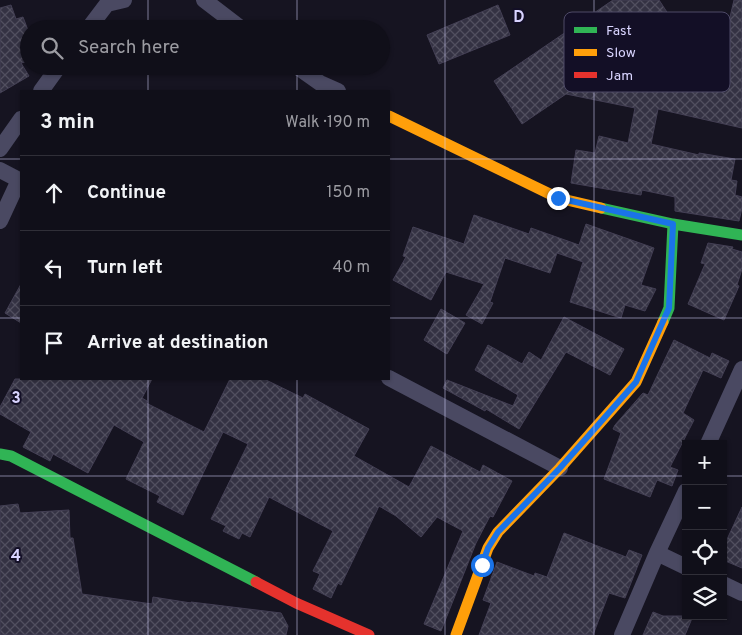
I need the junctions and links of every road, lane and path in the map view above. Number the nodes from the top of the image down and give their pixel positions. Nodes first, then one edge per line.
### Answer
1 (124, 0) edge
2 (204, 0) edge
3 (106, 2) edge
4 (94, 20) edge
5 (230, 20) edge
6 (53, 75) edge
7 (309, 75) edge
8 (42, 90) edge
9 (336, 90) edge
10 (390, 116) edge
11 (20, 120) edge
12 (0, 149) edge
13 (0, 170) edge
14 (20, 180) edge
15 (0, 221) edge
16 (673, 224) junction
17 (742, 235) edge
18 (742, 369) edge
19 (390, 379) edge
20 (710, 440) edge
21 (0, 454) edge
22 (560, 468) junction
23 (682, 500) edge
24 (657, 553) junction
25 (682, 565) edge
26 (727, 586) edge
27 (742, 593) edge
28 (369, 635) edge
29 (456, 635) edge
30 (622, 635) edge

1 - 3 street
2 - 5 street
3 - 4 street
6 - 8 street
7 - 9 street
10 - 16 street
11 - 12 street
13 - 14 street
14 - 15 street
16 - 17 street
16 - 22 street
18 - 20 street
19 - 22 street
21 - 28 street
22 - 29 street
23 - 24 street
24 - 25 street
24 - 30 street
26 - 27 street

